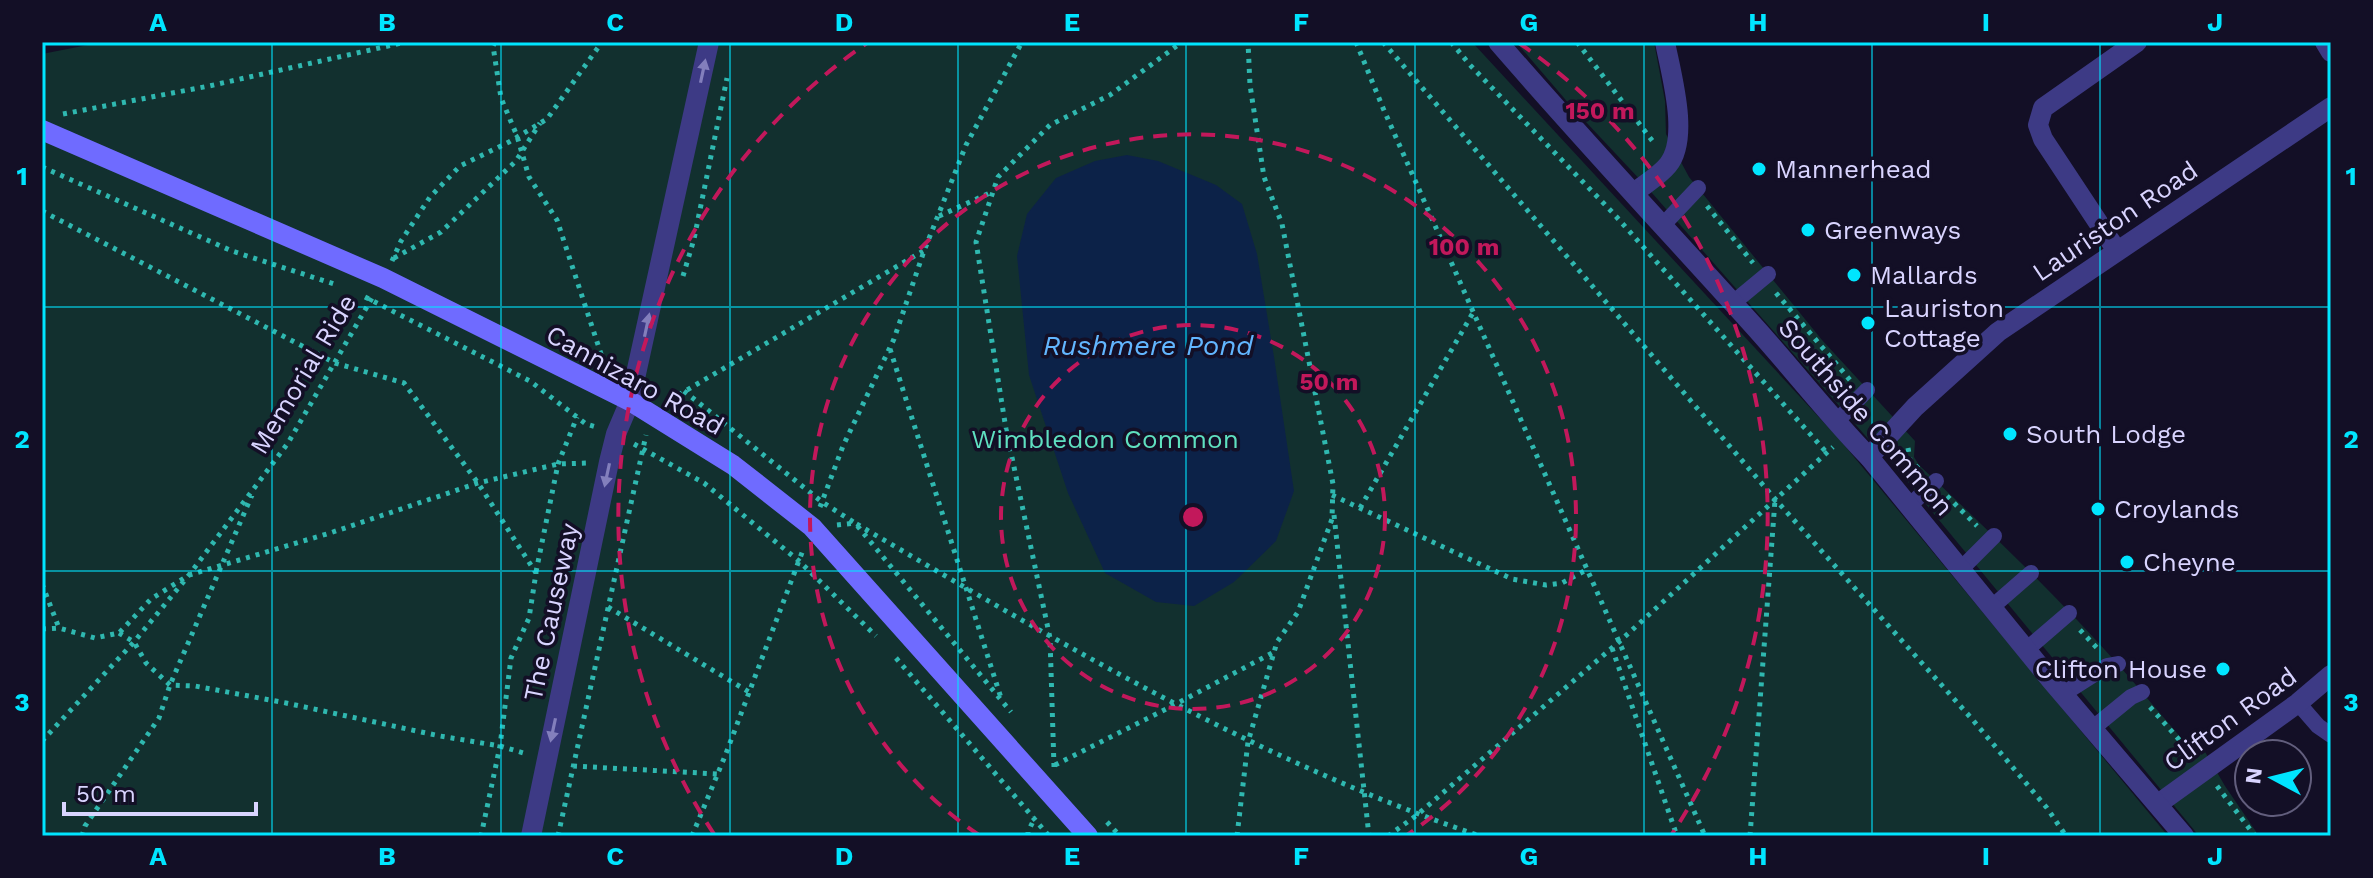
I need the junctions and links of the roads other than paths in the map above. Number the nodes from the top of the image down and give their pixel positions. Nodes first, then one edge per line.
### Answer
1 (709, 42) edge
2 (1498, 42) edge
3 (1665, 42) edge
4 (2137, 42) edge
5 (2325, 42) edge
6 (2331, 52) edge
7 (2331, 107) edge
8 (42, 130) edge
9 (1698, 188) dead end
10 (1634, 193) junction
11 (1663, 225) junction
12 (2117, 251) junction
13 (1768, 274) dead end
14 (1733, 303) junction
15 (1867, 390) dead end
16 (630, 401) junction
17 (1842, 428) junction
18 (1869, 457) junction
19 (1936, 481) dead end
20 (1909, 506) junction
21 (1994, 536) dead end
22 (1961, 569) junction
23 (2031, 573) dead end
24 (1992, 607) junction
25 (2069, 613) dead end
26 (2026, 650) junction
27 (2111, 662) dead end
28 (2331, 675) edge
29 (2142, 692) dead end
30 (2063, 694) junction
31 (2298, 703) junction
32 (2093, 728) junction
33 (2331, 735) edge
34 (2158, 804) junction
35 (531, 836) edge
36 (1088, 836) edge
37 (2184, 836) edge

16 -> 1 street, The Causeway
2 - 10 street, Southside Common
3 - 10 street
4 - 12 street
5 - 6 street
7 - 12 street, Lauriston Road
8 - 16 main road, Cannizaro Road
9 - 11 lane
10 - 11 street, Southside Common
11 - 14 street, Southside Common
12 - 18 street, Lauriston Road
13 - 14 lane
14 - 17 street, Southside Common
15 - 17 lane
16 -> 35 street, The Causeway
16 - 36 main road, Cannizaro Road
17 - 18 street, Southside Common
18 - 20 street, Southside Common
19 - 20 lane
20 - 22 street, Southside Common
21 - 22 lane
22 - 24 street, Southside Common
23 - 24 lane
24 - 26 street, Southside Common
25 - 26 lane
26 - 30 street, Southside Common
27 - 30 lane
28 - 31 street, Clifton Road
29 - 32 lane
30 - 32 street, Southside Common
31 - 33 lane
31 - 34 street, Clifton Road
32 - 34 street, Southside Common
34 - 37 street, Southside Common

